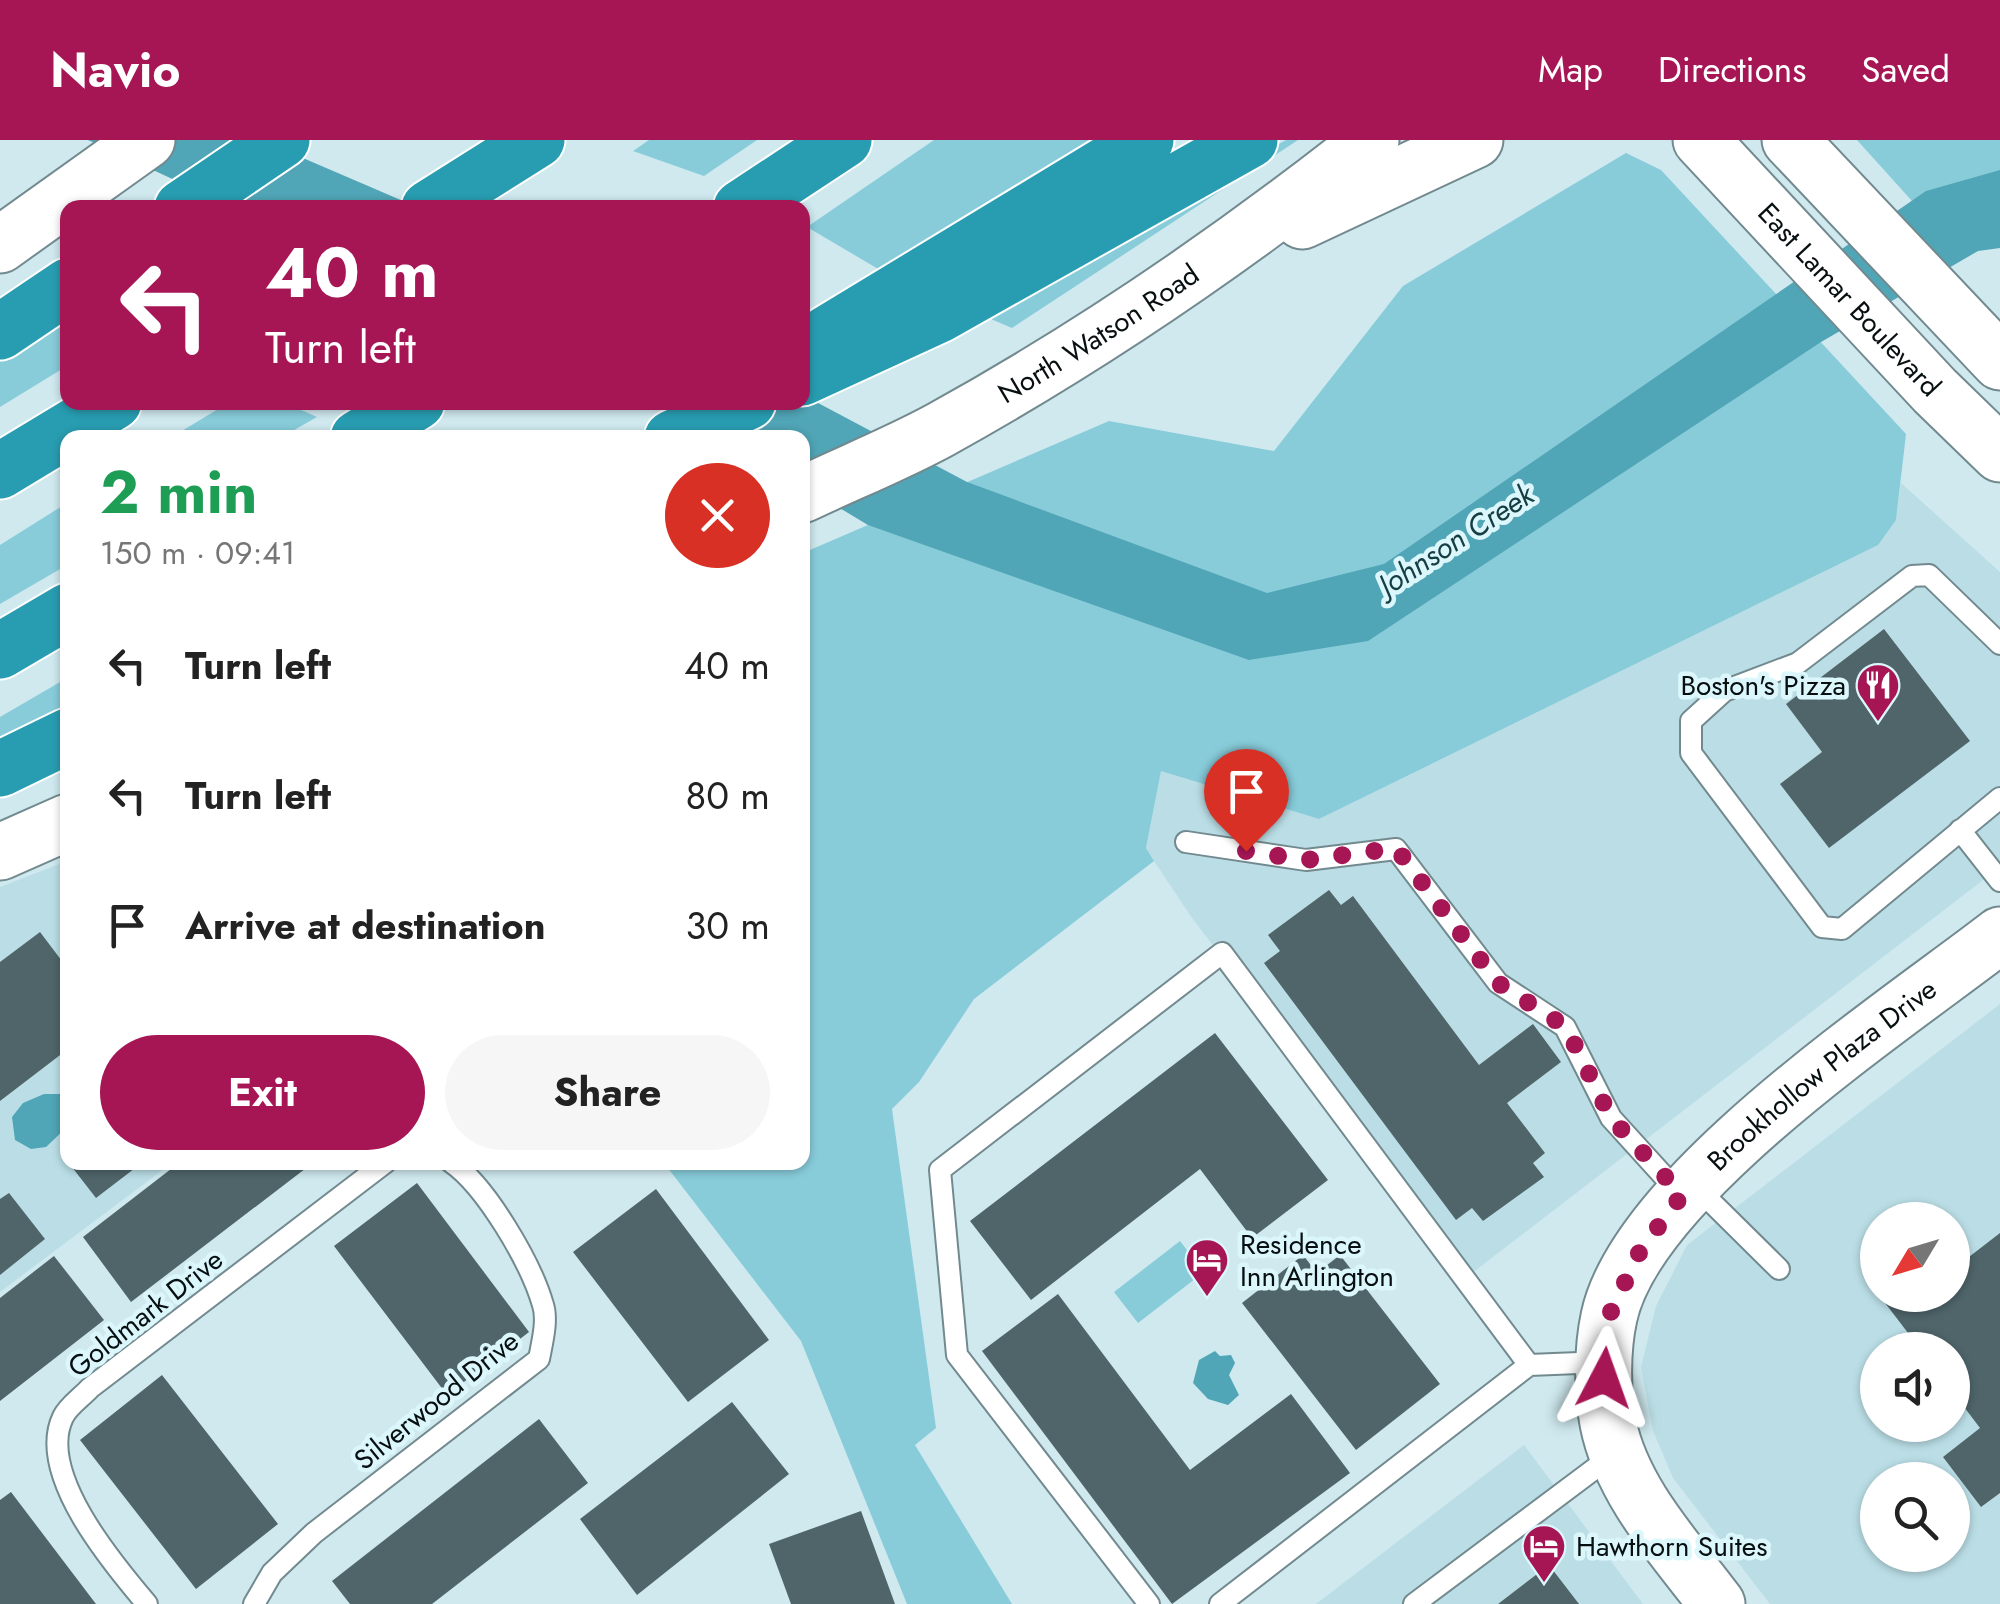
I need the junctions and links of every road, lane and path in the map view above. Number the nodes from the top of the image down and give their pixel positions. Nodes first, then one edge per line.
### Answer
1 (147, 140) edge
2 (282, 140) edge
3 (536, 140) edge
4 (844, 140) edge
5 (1146, 140) edge
6 (1250, 140) edge
7 (1475, 140) edge
8 (1790, 140) edge
9 (1703, 146) edge
10 (1357, 147) edge
11 (63, 200) edge
12 (194, 200) edge
13 (442, 200) edge
14 (753, 200) edge
15 (60, 202) edge
16 (0, 245) edge
17 (1213, 261) junction
18 (60, 291) edge
19 (0, 332) edge
20 (810, 344) edge
21 (2000, 362) edge
22 (810, 374) edge
23 (101, 410) edge
24 (703, 410) edge
25 (731, 410) edge
26 (67, 430) edge
27 (672, 430) edge
28 (689, 430) edge
29 (60, 434) edge
30 (2000, 454) edge
31 (0, 470) edge
32 (810, 491) edge
33 (60, 616) edge
34 (2000, 644) edge
35 (0, 651) edge
36 (60, 740) edge
37 (0, 769) edge
38 (2000, 798) edge
39 (60, 826) edge
40 (1960, 830) junction
41 (1186, 842) dead end
42 (0, 852) edge
43 (2000, 882) edge
44 (2000, 935) edge
45 (376, 1170) edge
46 (462, 1170) edge
47 (1687, 1190) junction
48 (1779, 1269) dead end
49 (1606, 1362) junction
50 (1528, 1365) junction
51 (1618, 1451) junction
52 (147, 1604) edge
53 (254, 1604) edge
54 (1149, 1604) edge
55 (1220, 1604) edge
56 (1414, 1604) edge
57 (1717, 1604) edge

1 - 11 street
2 - 12 highway
3 - 13 highway
4 - 14 highway
5 - 20 highway
6 - 22 highway
7 - 17 street
8 - 21 street
9 - 30 street, East Lamar Boulevard
10 - 17 street, North Watson Road
15 - 16 street
17 - 32 street, North Watson Road
18 - 19 highway
23 - 26 highway
24 - 27 highway
25 - 28 highway
29 - 31 highway
33 - 35 highway
34 - 40 lane
36 - 37 highway
38 - 40 lane
39 - 42 street
40 - 43 lane
41 - 47 lane
44 - 47 street, Brookhollow Plaza Drive
45 - 52 lane, Goldmark Drive
46 - 53 lane, Silverwood Drive
47 - 48 lane
47 - 49 street, Brookhollow Plaza Drive
49 - 50 lane
49 - 51 street, Brookhollow Plaza Drive
50 - 54 lane
50 - 55 lane
51 - 56 lane
51 - 57 street, Brookhollow Plaza Drive

